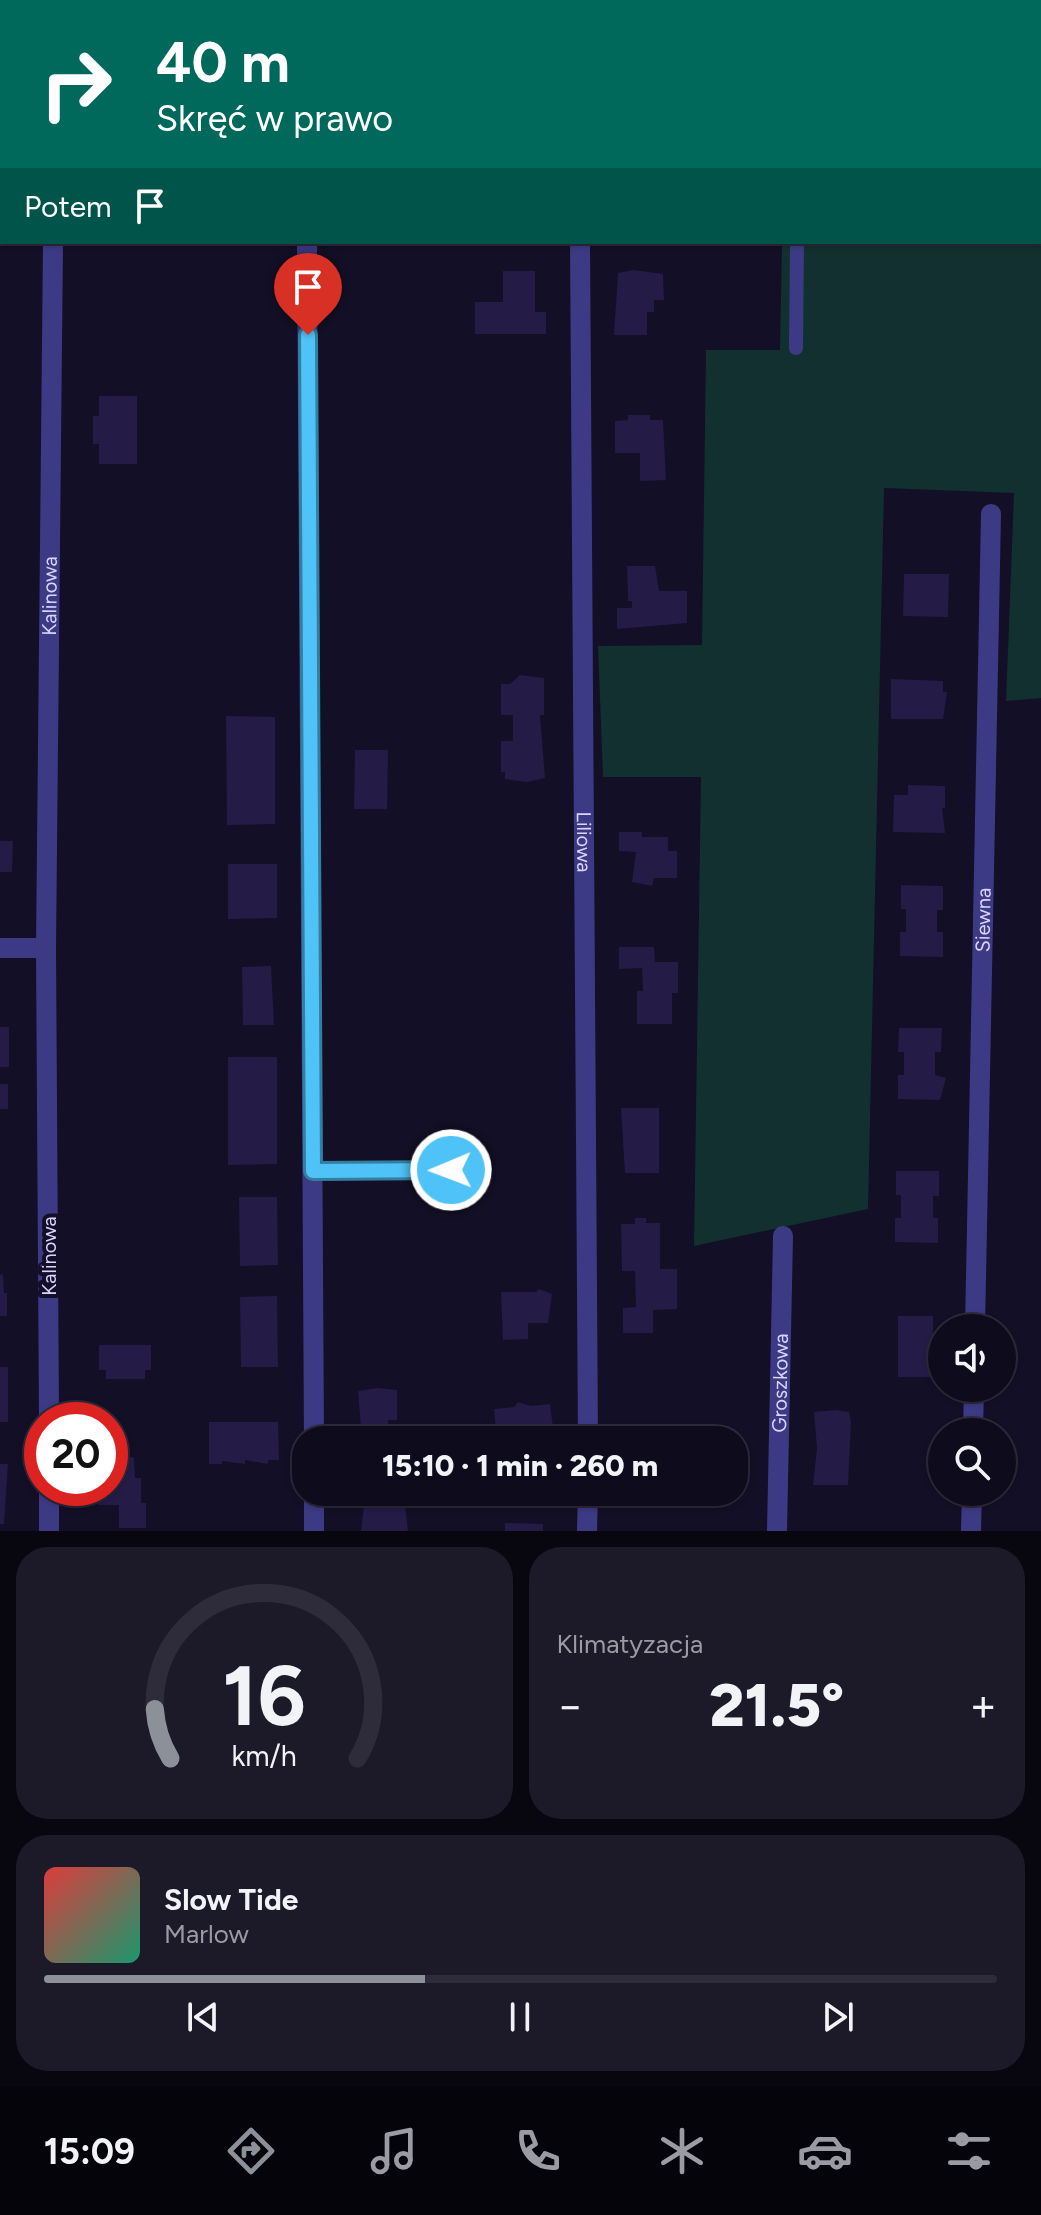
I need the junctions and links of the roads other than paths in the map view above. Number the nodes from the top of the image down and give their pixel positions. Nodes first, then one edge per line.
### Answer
1 (53, 244) edge
2 (307, 244) edge
3 (580, 244) edge
4 (797, 244) edge
5 (796, 348) dead end
6 (991, 514) dead end
7 (0, 948) edge
8 (46, 948) junction
9 (451, 1170) dead end
10 (313, 1171) junction
11 (783, 1236) dead end
12 (975, 1314) edge
13 (49, 1402) edge
14 (314, 1426) edge
15 (588, 1426) edge
16 (49, 1506) edge
17 (314, 1506) edge
18 (588, 1506) edge
19 (972, 1506) edge
20 (49, 1531) edge
21 (314, 1531) edge
22 (587, 1531) edge
23 (777, 1531) edge
24 (971, 1531) edge

1 - 8 street, Kalinowa
2 - 10 street
3 - 15 street, Liliowa
4 - 5 lane
6 - 12 street, Siewna
7 - 8 street
8 - 13 street, Kalinowa
9 - 10 lane
10 - 14 street
11 - 23 street, Groszkowa
16 - 20 street
17 - 21 street
18 - 22 street
19 - 24 street

